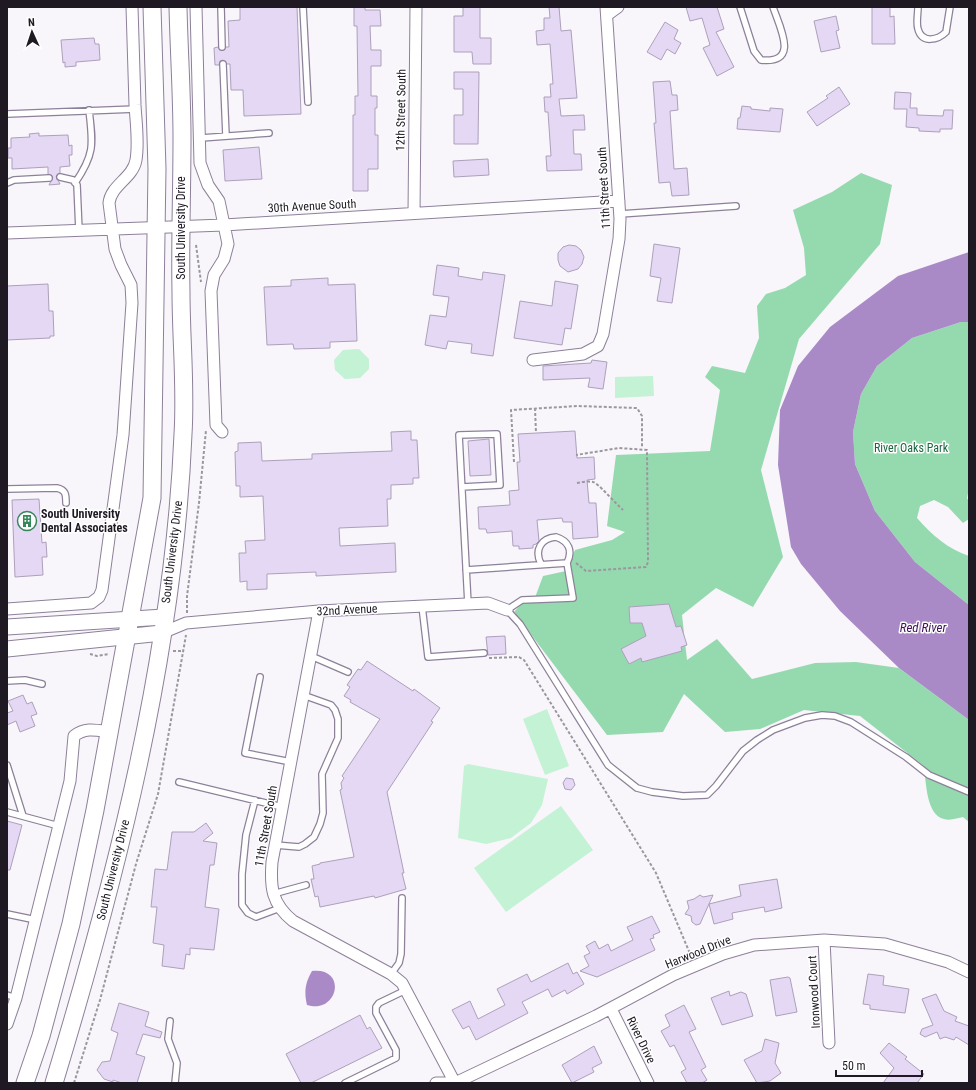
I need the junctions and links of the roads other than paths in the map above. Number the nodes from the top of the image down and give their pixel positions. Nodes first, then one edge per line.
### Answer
1 (132, 7) edge
2 (152, 7) edge
3 (178, 7) edge
4 (196, 7) edge
5 (221, 7) edge
6 (303, 7) edge
7 (416, 7) edge
8 (618, 7) edge
9 (740, 7) edge
10 (773, 7) edge
11 (918, 7) edge
12 (950, 7) edge
13 (607, 11) edge
14 (222, 47) dead end
15 (223, 64) dead end
16 (308, 102) dead end
17 (136, 109) junction
18 (89, 110) junction
19 (7, 114) edge
20 (268, 133) dead end
21 (226, 136) junction
22 (200, 138) junction
23 (60, 177) dead end
24 (48, 178) dead end
25 (7, 182) edge
26 (75, 183) junction
27 (619, 201) junction
28 (736, 206) dead end
29 (414, 213) junction
30 (620, 214) junction
31 (224, 225) junction
32 (181, 227) junction
33 (156, 228) junction
34 (112, 229) junction
35 (79, 232) junction
36 (7, 233) edge
37 (533, 360) dead end
38 (222, 432) dead end
39 (462, 487) junction
40 (7, 490) edge
41 (66, 503) dead end
42 (568, 561) junction
43 (541, 564) junction
44 (466, 570) junction
45 (468, 604) junction
46 (422, 606) junction
47 (7, 609) edge
48 (507, 610) junction
49 (319, 611) junction
50 (130, 619) junction
51 (186, 623) junction
52 (163, 625) junction
53 (7, 627) edge
54 (127, 636) junction
55 (7, 649) edge
56 (484, 653) road end
57 (311, 656) junction
58 (348, 672) dead end
59 (260, 678) dead end
60 (7, 681) edge
61 (42, 684) dead end
62 (303, 695) junction
63 (110, 732) junction
64 (291, 762) junction
65 (7, 765) edge
66 (179, 782) dead end
67 (969, 792) edge
68 (255, 800) junction
69 (282, 807) junction
70 (7, 812) edge
71 (22, 816) junction
72 (59, 826) junction
73 (275, 845) junction
74 (306, 885) dead end
75 (273, 894) junction
76 (402, 898) dead end
77 (280, 908) junction
78 (7, 914) edge
79 (36, 920) junction
80 (824, 940) junction
81 (969, 972) edge
82 (391, 974) junction
83 (407, 990) junction
84 (12, 996) edge
85 (611, 1009) junction
86 (170, 1021) dead end
87 (7, 1024) edge
88 (829, 1043) dead end
89 (25, 1083) edge
90 (54, 1083) edge
91 (175, 1083) edge
92 (345, 1083) edge
93 (436, 1083) edge
94 (455, 1083) edge
95 (648, 1083) edge

1 - 17 street
2 - 33 main road, South University Drive
3 - 32 main road, South University Drive
4 - 22 street
5 - 14 lane
6 - 16 lane
7 - 29 street, 12th Street South
8 - 13 street
9 - 10 lane
11 - 12 lane
13 - 27 street, 11th Street South
15 - 21 lane
17 - 18 lane
17 - 34 street
18 - 19 lane
18 - 26 lane
20 - 21 lane
21 - 22 lane
22 - 31 street
23 - 26 lane
24 - 25 lane
26 - 35 lane
27 - 29 street, 30th Avenue South
27 - 30 street, 11th Street South
28 - 30 lane
29 - 31 street, 30th Avenue South
30 - 37 street, 11th Street South
31 - 32 street, 30th Avenue South
31 - 38 street
32 - 33 street, 30th Avenue South
32 - 52 main road, South University Drive
33 - 34 street, 30th Avenue South
33 - 50 main road, South University Drive
34 - 35 street, 30th Avenue South
34 - 47 street
35 - 36 street, 30th Avenue South
39 - 39 lane
39 - 44 lane
40 - 41 lane
42 - 43 lane
42 - 43 lane
42 - 48 lane
43 - 44 lane
44 - 45 lane
45 - 46 street, 32nd Avenue
45 - 48 street, 32nd Avenue
46 - 49 street, 32nd Avenue
46 - 56 lane
48 - 67 lane
49 - 51 street, 32nd Avenue
49 - 57 street, 11th Street South
50 - 52 main road, 32nd Avenue
50 - 53 main road, 32nd Avenue
50 - 54 main road, South University Drive
51 - 52 street, 32nd Avenue
51 - 52 street, 32nd Avenue
52 - 54 main road, 32nd Avenue
52 - 90 main road, South University Drive
54 - 55 main road, 32nd Avenue
54 - 63 main road, South University Drive
57 - 58 lane
57 - 62 street, 11th Street South
59 - 64 lane
60 - 61 lane
62 - 64 street, 11th Street South
62 - 73 lane
63 - 72 street
63 - 89 main road, South University Drive
64 - 69 street, 11th Street South
65 - 71 lane
66 - 68 lane
68 - 69 lane
68 - 77 lane
69 - 73 street, 11th Street South
70 - 71 lane
71 - 72 lane
72 - 79 street
73 - 75 street, 11th Street South
74 - 75 lane
75 - 77 street, 11th Street South
76 - 82 lane
77 - 82 street, 11th Street South
78 - 79 lane
79 - 84 street
80 - 81 street, Harwood Drive
80 - 85 street, Harwood Drive
80 - 88 street, Ironwood Court
82 - 83 street, 11th Street South
83 - 92 lane
83 - 94 street, 11th Street South
84 - 87 street
85 - 94 street, Harwood Drive
85 - 95 street, River Drive
86 - 91 lane
93 - 94 street, Harwood Drive

